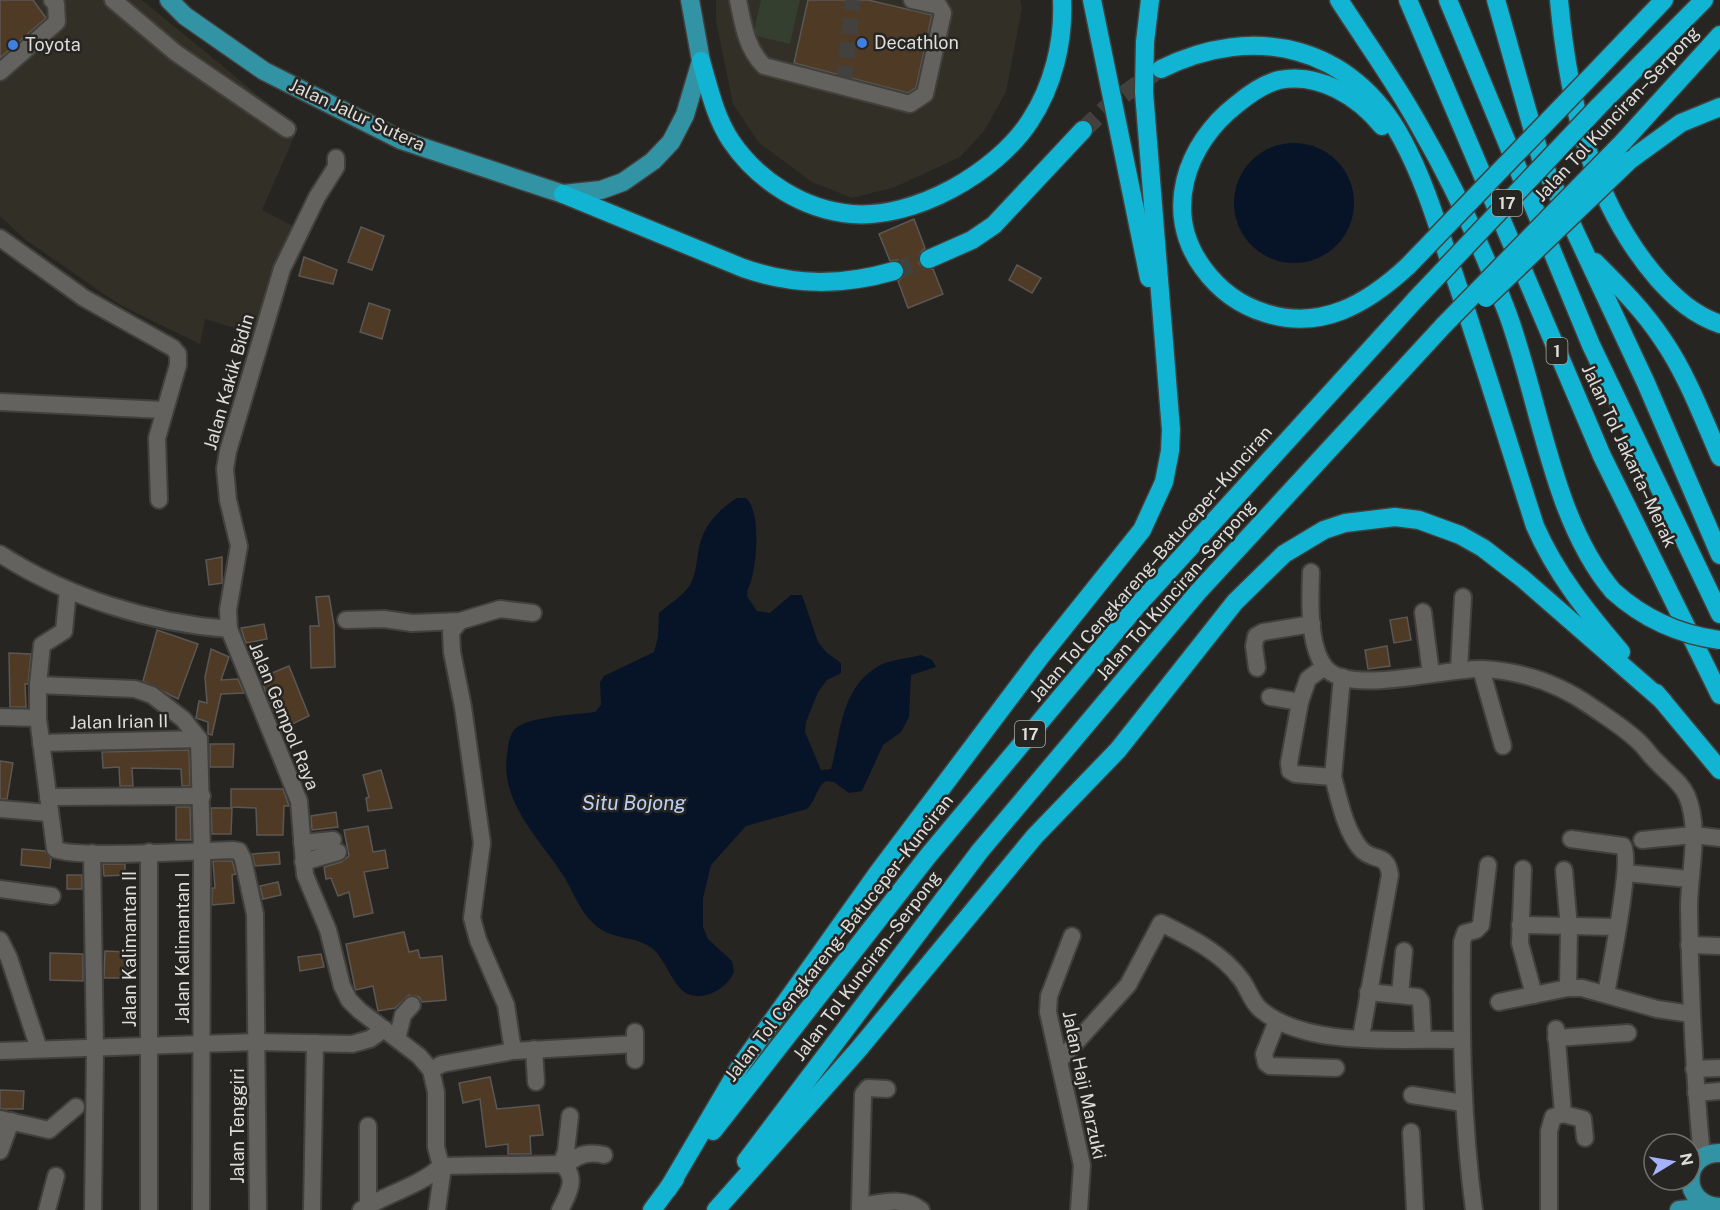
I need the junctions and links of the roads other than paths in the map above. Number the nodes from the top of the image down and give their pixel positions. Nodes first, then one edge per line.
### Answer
1 (52, 0) edge
2 (113, 0) edge
3 (169, 0) edge
4 (690, 0) edge
5 (738, 0) edge
6 (912, 0) edge
7 (1062, 0) edge
8 (1092, 0) edge
9 (1150, 0) edge
10 (1339, 0) edge
11 (1408, 0) edge
12 (1448, 0) edge
13 (1496, 0) edge
14 (1559, 0) edge
15 (1664, 0) edge
16 (1704, 0) edge
17 (1720, 35) edge
18 (701, 61) junction
19 (1161, 69) tunnel mouth
20 (0, 72) edge
21 (1720, 108) edge
22 (286, 129) dead end
23 (1083, 130) tunnel mouth
24 (336, 158) dead end
25 (1418, 176) junction
26 (563, 194) junction
27 (0, 238) edge
28 (1586, 253) junction
29 (929, 259) tunnel mouth
30 (894, 271) tunnel mouth
31 (1720, 324) edge
32 (1426, 344) junction
33 (1166, 362) junction
34 (0, 402) edge
35 (163, 410) junction
36 (1720, 457) edge
37 (159, 500) dead end
38 (0, 554) edge
39 (1720, 555) edge
40 (1311, 572) dead end
41 (68, 590) junction
42 (1463, 597) dead end
43 (1423, 612) dead end
44 (533, 613) dead end
45 (1720, 614) edge
46 (346, 620) dead end
47 (460, 621) junction
48 (1312, 624) junction
49 (229, 629) junction
50 (1720, 640) edge
51 (1324, 667) junction
52 (1257, 668) dead end
53 (1460, 669) junction
54 (1481, 669) junction
55 (1431, 674) junction
56 (1342, 677) junction
57 (38, 685) junction
58 (1720, 695) edge
59 (1270, 697) dead end
60 (1663, 701) junction
61 (1300, 702) junction
62 (0, 717) edge
63 (38, 718) junction
64 (199, 739) junction
65 (41, 743) junction
66 (1503, 746) dead end
67 (1720, 770) edge
68 (1333, 777) junction
69 (202, 796) junction
70 (49, 805) junction
71 (0, 809) edge
72 (1693, 835) junction
73 (1720, 838) edge
74 (1571, 839) dead end
75 (1642, 840) dead end
76 (302, 843) junction
77 (202, 851) junction
78 (149, 852) junction
79 (92, 853) junction
80 (303, 862) junction
81 (1488, 865) dead end
82 (1523, 869) dead end
83 (1564, 870) dead end
84 (1626, 873) junction
85 (1689, 879) junction
86 (0, 889) edge
87 (52, 896) dead end
88 (1520, 925) junction
89 (1569, 927) junction
90 (1616, 927) junction
91 (1072, 936) dead end
92 (0, 940) edge
93 (1689, 945) junction
94 (1720, 946) edge
95 (1404, 951) dead end
96 (1568, 988) junction
97 (1368, 992) junction
98 (1606, 994) junction
99 (1400, 995) junction
100 (1534, 995) junction
101 (1499, 1002) dead end
102 (412, 1005) dead end
103 (1691, 1014) junction
104 (1277, 1021) junction
105 (1628, 1033) dead end
106 (390, 1034) junction
107 (1361, 1037) junction
108 (1423, 1038) junction
109 (1461, 1040) junction
110 (257, 1042) junction
111 (315, 1043) junction
112 (202, 1044) junction
113 (149, 1045) junction
114 (635, 1045) dead end
115 (534, 1048) junction
116 (39, 1049) junction
117 (95, 1049) junction
118 (0, 1051) edge
119 (513, 1051) junction
120 (1060, 1060) junction
121 (1336, 1068) dead end
122 (1720, 1068) edge
123 (1694, 1069) junction
124 (431, 1070) junction
125 (536, 1082) dead end
126 (887, 1089) dead end
127 (1720, 1091) edge
128 (1696, 1092) junction
129 (1412, 1095) dead end
130 (1463, 1103) junction
131 (76, 1107) dead end
132 (1563, 1114) junction
133 (570, 1116) dead end
134 (7, 1122) edge
135 (368, 1126) dead end
136 (1411, 1132) dead end
137 (1585, 1138) dead end
138 (0, 1150) edge
139 (1715, 1153) edge
140 (604, 1155) dead end
141 (563, 1165) junction
142 (442, 1166) junction
143 (56, 1176) dead end
144 (668, 1189) junction
145 (1716, 1207) edge
146 (365, 1208) edge
147 (860, 1208) edge
148 (47, 1210) edge
149 (93, 1210) edge
150 (149, 1210) edge
151 (201, 1210) edge
152 (258, 1210) edge
153 (312, 1210) edge
154 (437, 1210) edge
155 (560, 1210) edge
156 (652, 1210) edge
157 (709, 1210) edge
158 (716, 1210) edge
159 (921, 1210) edge
160 (1079, 1210) edge
161 (1415, 1210) edge
162 (1474, 1210) edge
163 (1550, 1210) edge
164 (1679, 1210) edge

1 - 20 street
2 - 22 street
3 - 26 main road, Jalan Jalur Sutera
4 - 18 main road
5 - 6 street
7 - 18 highway
8 - 33 highway
9 - 33 highway
10 - 50 highway, bridge
11 - 58 highway, Jalan Tol Jakarta–Merak / 1
12 - 45 highway, Jalan Tol Jakarta–Merak / 1
13 - 28 highway
14 - 31 highway
15 - 25 highway, bridge
16 - 144 highway, Jalan Tol Cengkareng–Batuceper–Kunciran / 17, bridge
17 - 32 highway, Jalan Tol Kunciran–Serpong / 17, bridge
18 - 26 main road
19 - 25 highway
21 - 32 highway, bridge
23 - 29 highway
24 - 49 street, Jalan Kakik Bidin
25 - 60 highway
26 - 30 highway
27 - 35 street
28 - 36 highway
28 - 39 highway
32 - 157 highway, Jalan Tol Kunciran–Serpong / 17
33 - 144 highway
34 - 35 street
35 - 37 street
38 - 41 street, Jalan Gempol Raya
40 - 48 street
41 - 49 street, Jalan Gempol Raya
41 - 57 street
42 - 53 street
43 - 55 street
44 - 47 street
46 - 47 street
47 - 119 street
48 - 51 street
48 - 52 street
49 - 76 street, Jalan Gempol Raya
51 - 56 street
51 - 61 street
53 - 54 street
53 - 55 street
54 - 66 street
54 - 72 street
55 - 56 street
56 - 68 street
57 - 63 street
57 - 64 street
59 - 61 street
60 - 67 highway
60 - 158 highway
61 - 68 street
62 - 63 street
63 - 65 street
64 - 65 street, Jalan Irian II
64 - 69 street, Jalan Kalimantan I
65 - 70 street
68 - 97 street
69 - 70 street
69 - 77 street, Jalan Kalimantan I
70 - 71 street
70 - 79 street, Jalan Tenggiri
72 - 73 street
72 - 75 street
72 - 85 street
74 - 84 street
76 - 80 street, Jalan Gempol Raya
76 - 80 street
77 - 78 street, Jalan Tenggiri
77 - 110 street, Jalan Tenggiri
77 - 112 street, Jalan Kalimantan I
78 - 79 street, Jalan Tenggiri
78 - 113 street, Jalan Kalimantan II
79 - 117 street
80 - 106 street, Jalan Gempol Raya
81 - 109 street
82 - 88 street
83 - 89 street
84 - 85 street
84 - 90 street
85 - 93 street
86 - 87 street
88 - 89 street
88 - 100 street
89 - 90 street
89 - 96 street
90 - 98 street
91 - 120 street, Jalan Haji Marzuki
92 - 116 street
93 - 94 street
93 - 103 street
95 - 99 street
96 - 98 street
96 - 100 street
97 - 99 street
97 - 107 street
98 - 103 street
99 - 108 street
100 - 101 street
102 - 106 street
103 - 123 street
104 - 107 street
104 - 120 street
104 - 121 street
105 - 132 street
106 - 111 street
106 - 124 street, Jalan Gempol Raya
107 - 108 street
108 - 109 street
109 - 130 street
110 - 111 street
110 - 112 street
110 - 152 street, Jalan Tenggiri
111 - 153 street
112 - 113 street
112 - 151 street, Jalan Kalimantan I
113 - 117 street
113 - 150 street, Jalan Kalimantan II
114 - 115 street
115 - 119 street
115 - 125 street
116 - 117 street
116 - 118 street
117 - 149 street
119 - 124 street
120 - 160 street, Jalan Haji Marzuki
122 - 123 street
123 - 128 street
124 - 142 street
126 - 147 street
127 - 128 street
128 - 139 street
129 - 130 street
130 - 162 street
131 - 134 street
132 - 137 street
132 - 163 street
133 - 141 street
134 - 138 street
135 - 146 street
136 - 161 street
139 - 145 main road
140 - 141 street
141 - 142 street
141 - 155 street
142 - 146 street
142 - 154 street
143 - 148 street
144 - 156 highway, 17
145 - 164 main road
147 - 159 street

